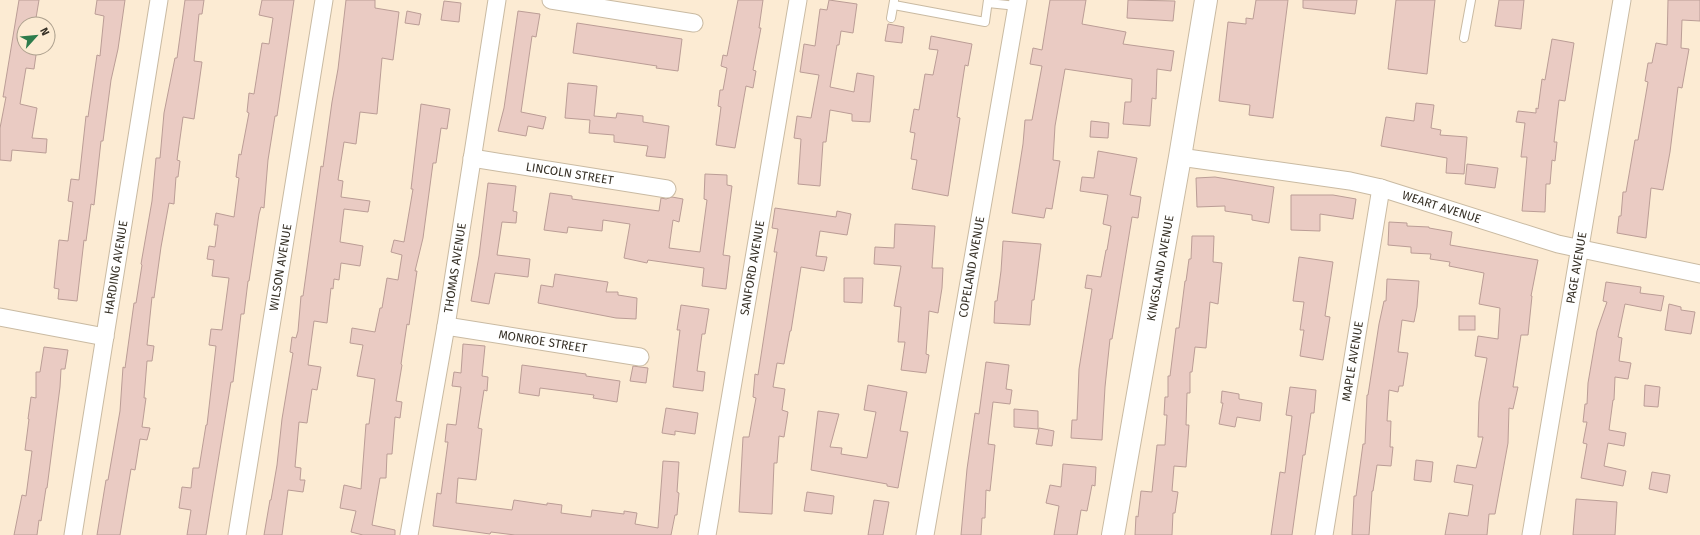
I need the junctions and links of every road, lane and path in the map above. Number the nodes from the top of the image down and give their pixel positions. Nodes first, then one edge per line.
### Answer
1 (159, 0) edge
2 (324, 0) edge
3 (497, 0) edge
4 (551, 0) edge
5 (798, 0) edge
6 (1206, 0) edge
7 (1470, 0) edge
8 (1622, 0) edge
9 (894, 2) edge
10 (988, 2) edge
11 (1017, 3) edge
12 (891, 18) dead end
13 (694, 23) dead end
14 (1464, 38) dead end
15 (1180, 157) junction
16 (472, 158) junction
17 (1382, 188) junction
18 (667, 189) dead end
19 (1580, 250) junction
20 (1700, 274) edge
21 (0, 317) edge
22 (446, 326) junction
23 (105, 337) junction
24 (640, 357) dead end
25 (73, 535) edge
26 (237, 535) edge
27 (409, 535) edge
28 (707, 535) edge
29 (926, 535) edge
30 (1113, 535) edge
31 (1324, 535) edge
32 (1531, 535) edge

1 - 23 street, HARDING AVENUE
2 - 26 street, WILSON AVENUE
3 - 16 street, THOMAS AVENUE
4 - 13 street
5 - 28 street, SANFORD AVENUE
6 - 15 main road, KINGSLAND AVENUE
7 - 14 lane
8 - 19 street, PAGE AVENUE
9 - 10 lane
9 - 12 lane
10 - 11 lane
11 - 29 street, COPELAND AVENUE
15 - 17 street, WEART AVENUE
15 - 30 main road, KINGSLAND AVENUE
16 - 18 street, LINCOLN STREET
16 - 22 street, THOMAS AVENUE
17 - 19 street, WEART AVENUE
17 - 31 street, MAPLE AVENUE
19 - 20 street, WEART AVENUE
19 - 32 street, PAGE AVENUE
21 - 23 street
22 - 24 street, MONROE STREET
22 - 27 street, THOMAS AVENUE
23 - 25 street, HARDING AVENUE

